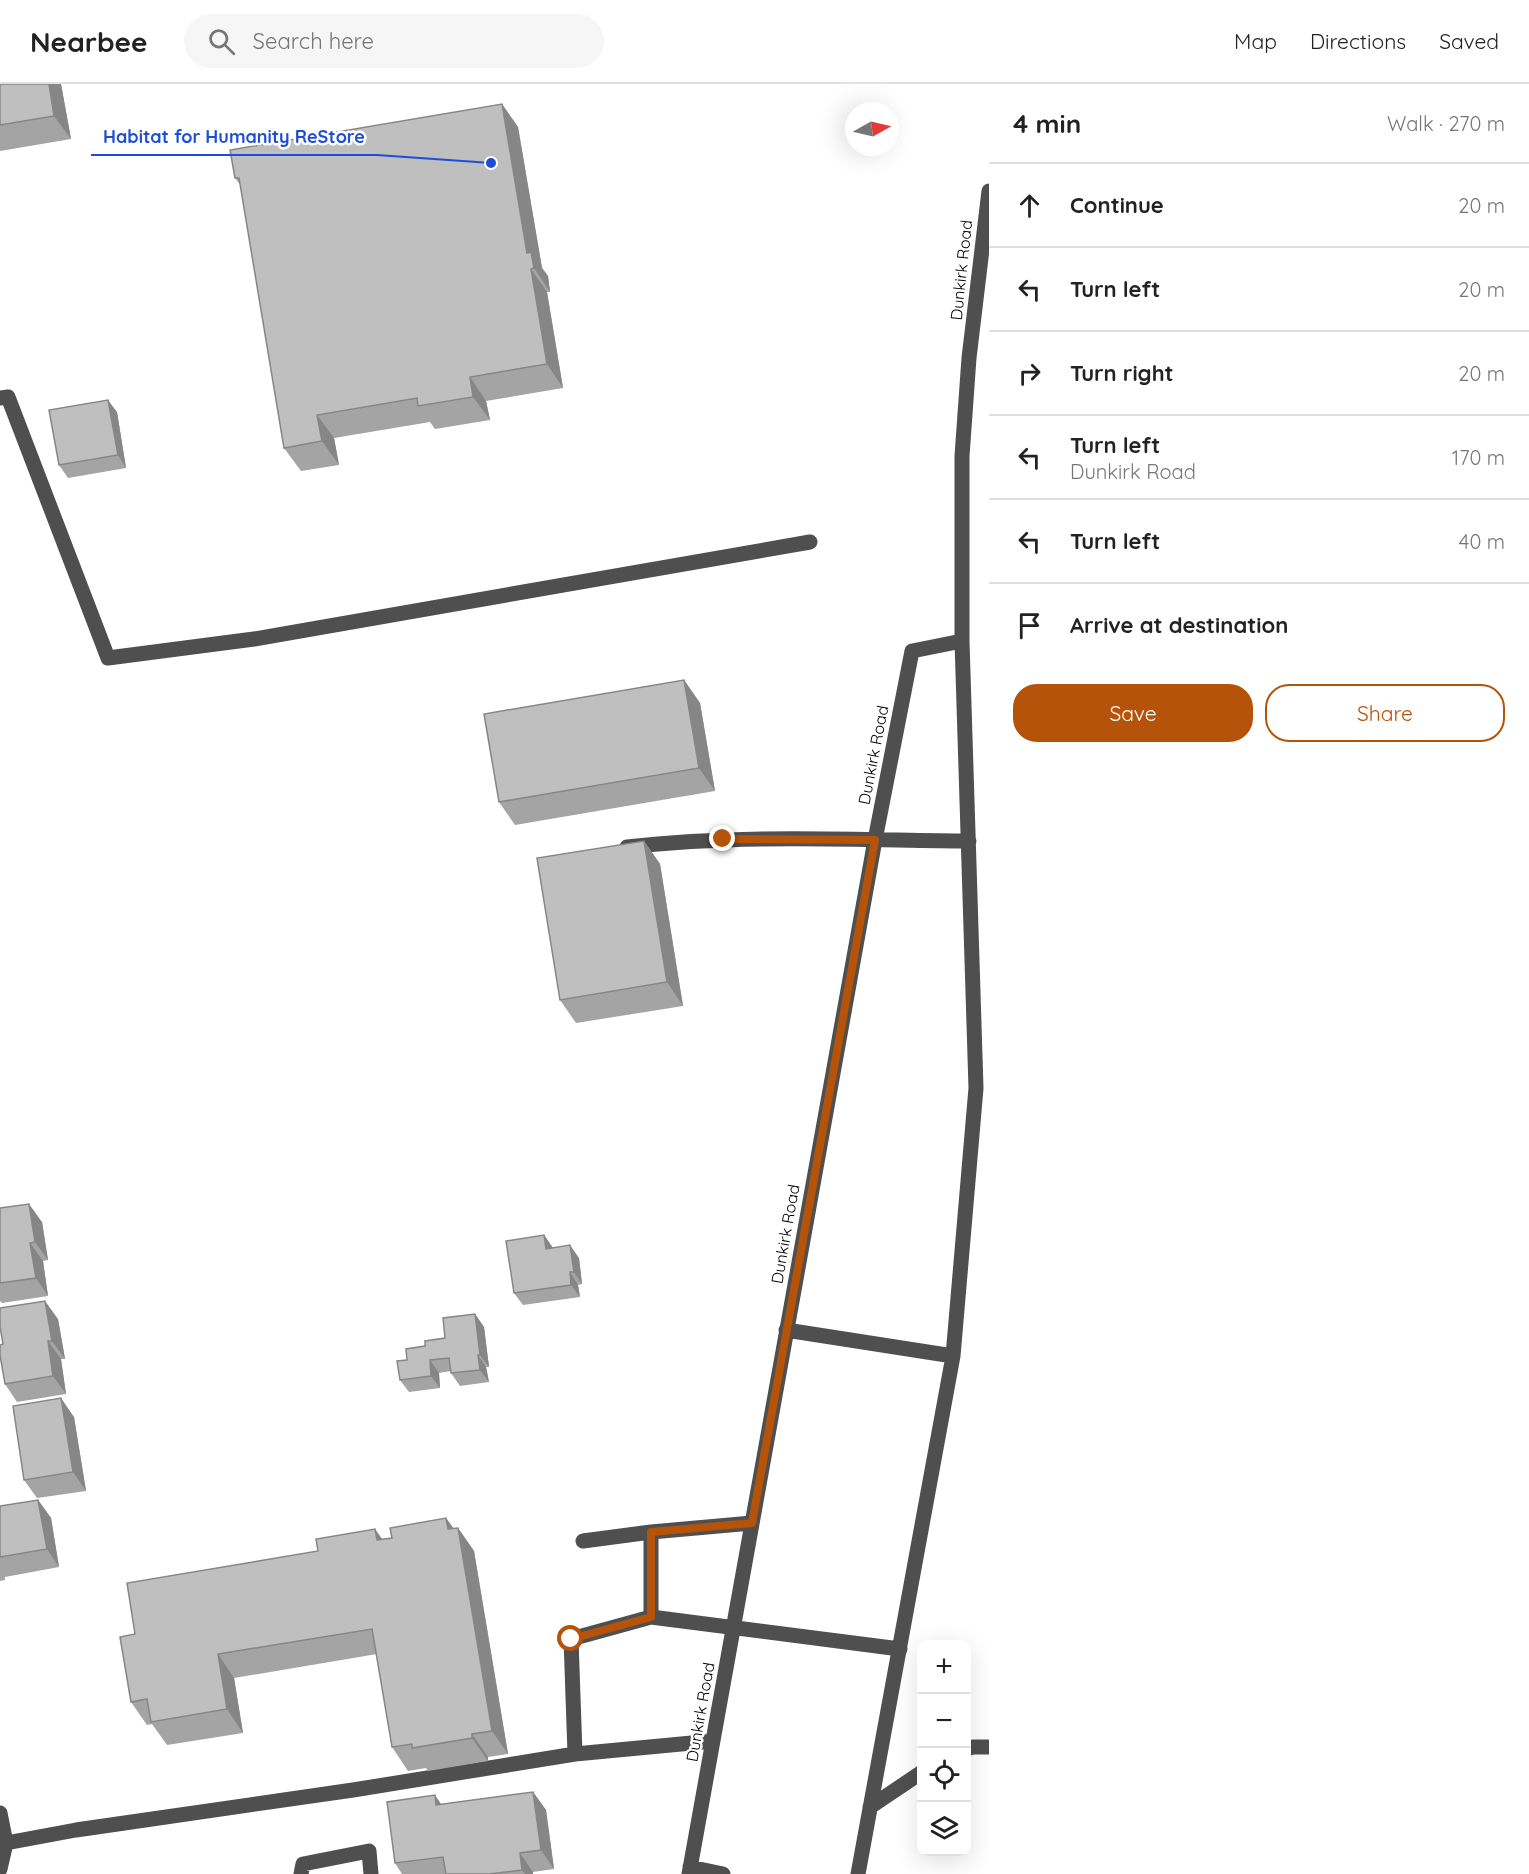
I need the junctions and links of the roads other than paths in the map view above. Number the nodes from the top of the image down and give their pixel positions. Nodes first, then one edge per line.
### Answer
1 (989, 191) edge
2 (0, 398) edge
3 (810, 542) dead end
4 (962, 642) junction
5 (875, 840) junction
6 (969, 841) junction
7 (612, 848) edge
8 (786, 1330) junction
9 (953, 1356) junction
10 (752, 1523) junction
11 (651, 1532) junction
12 (582, 1541) dead end
13 (651, 1617) junction
14 (733, 1626) junction
15 (900, 1649) junction
16 (713, 1741) junction
17 (989, 1747) edge
18 (970, 1748) edge
19 (575, 1754) junction
20 (917, 1775) edge
21 (870, 1807) junction
22 (0, 1814) edge
23 (3, 1844) edge
24 (0, 1869) edge
25 (690, 1870) edge
26 (301, 1874) edge
27 (371, 1874) edge
28 (723, 1874) edge
29 (858, 1874) edge

1 - 4 street, Dunkirk Road
2 - 3 street
4 - 5 street, Dunkirk Road
4 - 6 street, Dunkirk Road
5 - 6 street
5 - 7 street
5 - 8 street, Dunkirk Road
6 - 9 street, Dunkirk Road
8 - 9 street
8 - 10 street, Dunkirk Road
9 - 15 street, Dunkirk Road
10 - 11 street
10 - 14 street, Dunkirk Road
11 - 12 street
11 - 13 street
13 - 14 street
13 - 19 street
14 - 15 street
14 - 16 street, Dunkirk Road
15 - 21 street, Dunkirk Road
16 - 19 street
16 - 25 street, Dunkirk Road
17 - 18 street
19 - 23 street
20 - 21 street
21 - 29 street, Dunkirk Road
22 - 23 street
23 - 24 street
25 - 28 street
26 - 27 street

